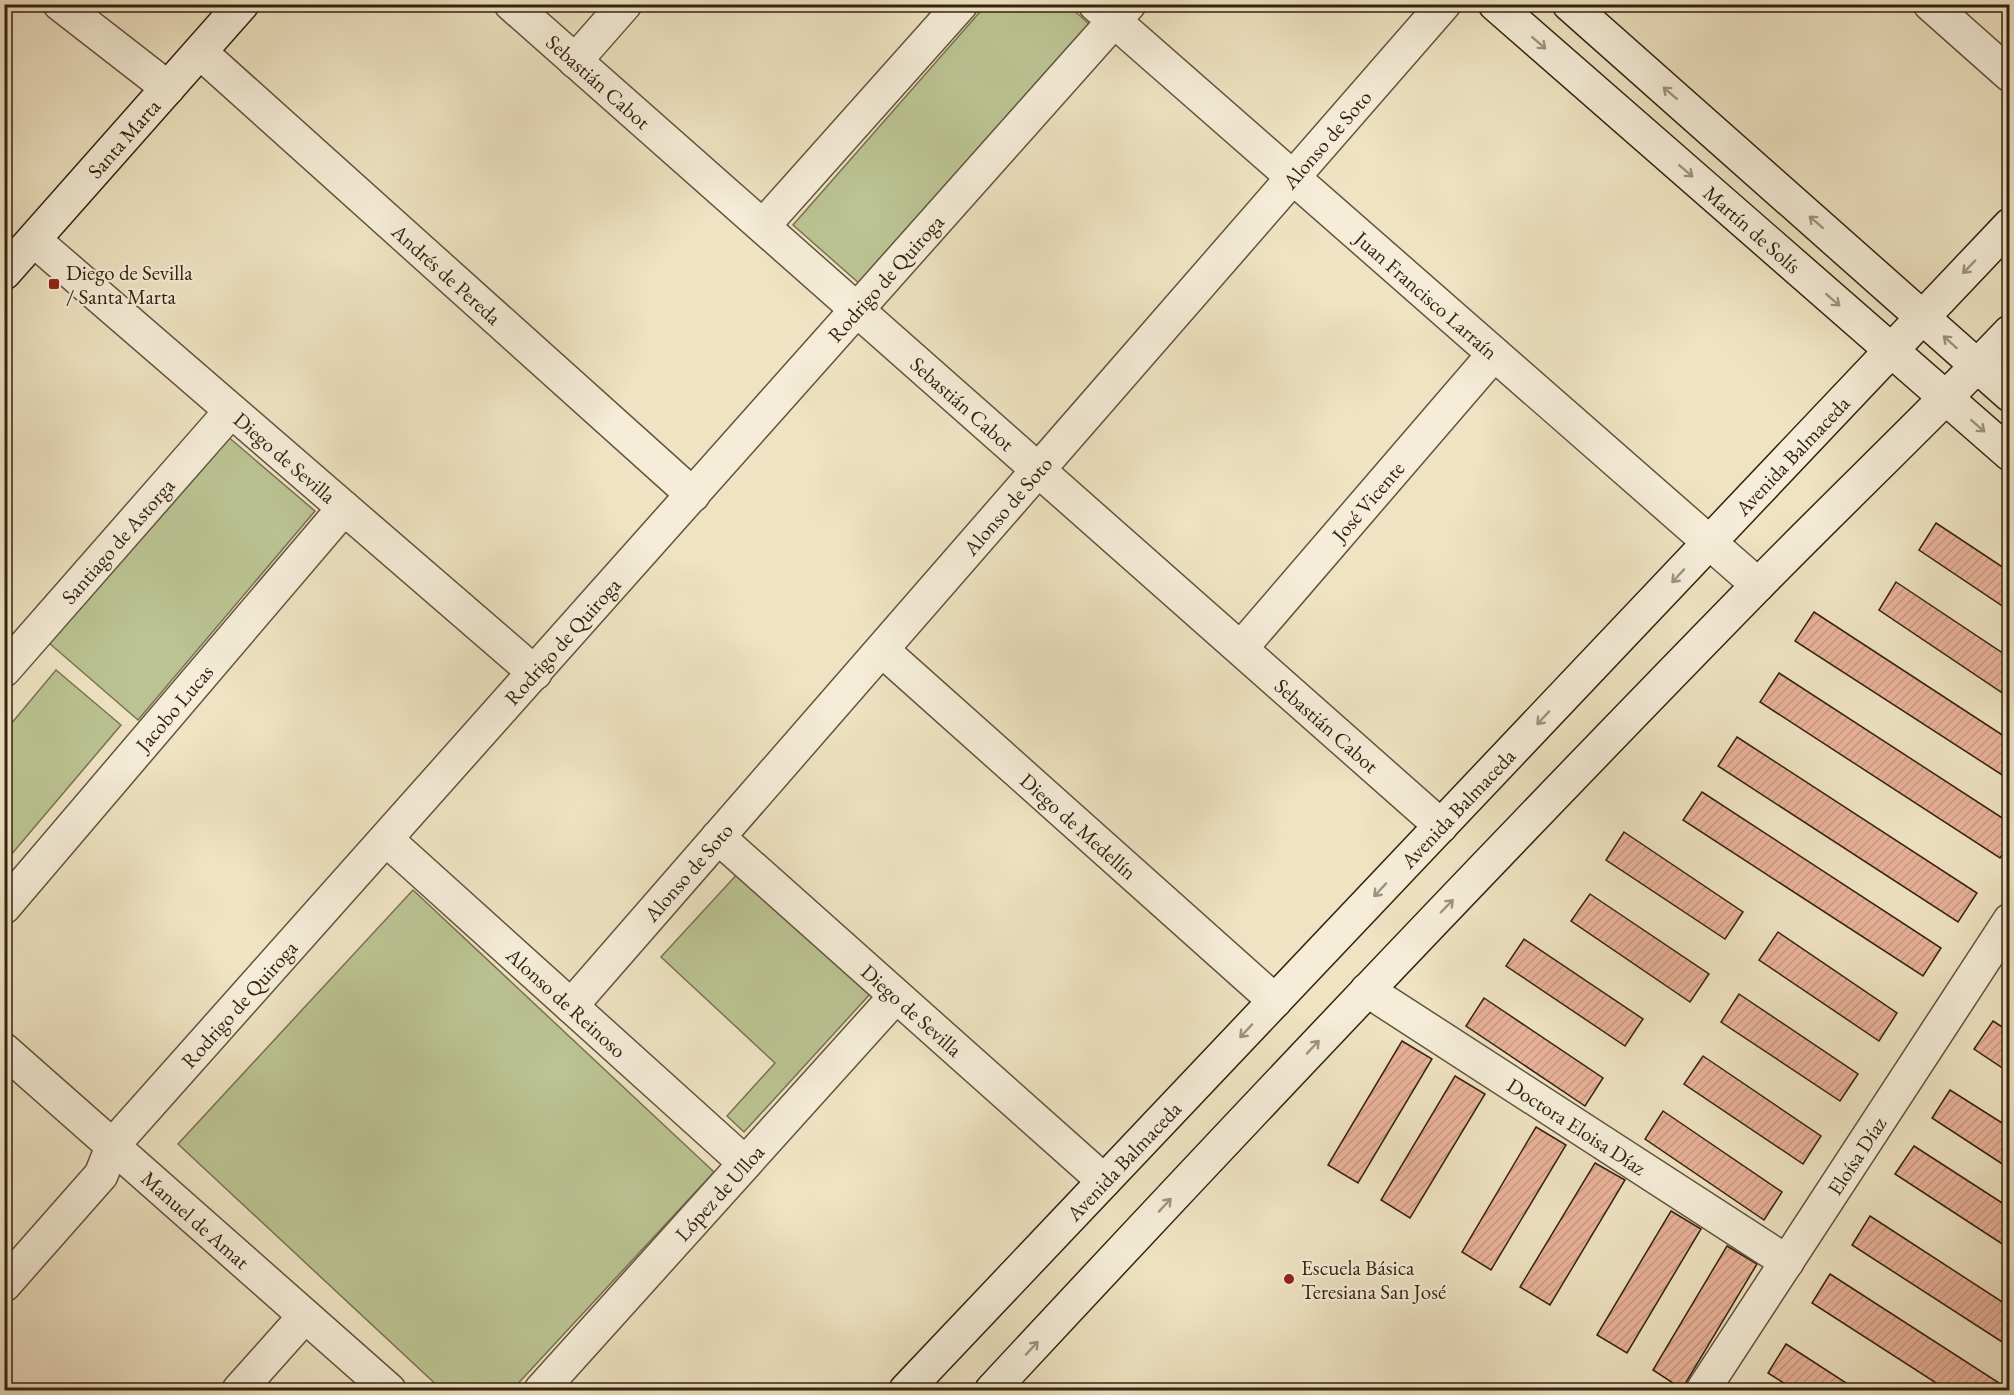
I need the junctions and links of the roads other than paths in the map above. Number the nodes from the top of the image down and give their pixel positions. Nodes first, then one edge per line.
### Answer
1 (60, 4) edge
2 (242, 4) edge
3 (512, 4) edge
4 (625, 4) edge
5 (961, 4) edge
6 (1444, 4) edge
7 (1495, 4) edge
8 (1569, 4) edge
9 (1930, 4) edge
10 (1113, 10) edge
11 (200, 52) junction
12 (575, 61) junction
13 (2010, 75) edge
14 (168, 88) junction
15 (1293, 178) junction
16 (2010, 225) edge
17 (762, 226) junction
18 (14, 258) edge
19 (858, 310) junction
20 (1923, 317) junction
21 (2010, 332) edge
22 (1891, 351) junction
23 (1494, 354) junction
24 (1977, 366) junction
25 (2010, 395) edge
26 (1946, 399) junction
27 (231, 411) junction
28 (2010, 454) edge
29 (1039, 470) junction
30 (693, 495) junction
31 (344, 508) junction
32 (1709, 543) junction
33 (1758, 585) junction
34 (1241, 648) junction
35 (882, 650) junction
36 (4, 670) edge
37 (535, 673) junction
38 (1441, 826) junction
39 (718, 837) junction
40 (387, 840) junction
41 (4, 907) edge
42 (2010, 920) edge
43 (1366, 990) junction
44 (896, 996) junction
45 (1275, 1001) junction
46 (571, 1006) junction
47 (4, 1050) edge
48 (113, 1145) junction
49 (745, 1163) junction
50 (1104, 1181) junction
51 (1787, 1262) junction
52 (4, 1285) edge
53 (305, 1316) junction
54 (239, 1390) edge
55 (389, 1390) edge
56 (541, 1390) edge
57 (906, 1390) edge
58 (992, 1390) edge
59 (1703, 1390) edge

1 - 14 street
2 - 11 street, Santa Marta
3 - 12 street, Sebastián Cabot
4 - 12 street
5 - 17 street
6 - 15 street, Alonso de Soto
7 -> 22 street, Martín de Solís
20 -> 8 street
9 - 13 street
10 - 15 street, Juan Francisco Larraín
10 - 19 street, Rodrigo de Quiroga
11 - 14 street, Santa Marta
11 - 30 street, Andrés de Pereda
12 - 17 street, Sebastián Cabot
14 - 18 street, Santa Marta
15 - 23 street, Juan Francisco Larraín
15 - 29 street, Alonso de Soto
16 -> 20 street, Avenida Balmaceda
17 - 19 street, Sebastián Cabot
18 - 27 street, Diego de Sevilla
19 - 29 street, Sebastián Cabot
19 - 30 street, Rodrigo de Quiroga
20 - 22 street, Avenida Balmaceda
24 -> 20 street
21 - 24 street
22 - 26 street, Martín de Solís
22 - 32 street, Avenida Balmaceda
23 - 32 street, Juan Francisco Larraín
23 - 34 street, José Vicente
24 - 25 street
24 - 26 street
26 -> 28 street, Martín de Solís
26 - 33 street
27 - 31 street, Diego de Sevilla
27 - 36 street, Santiago de Astorga
29 - 34 street, Sebastián Cabot
29 - 35 street, Alonso de Soto
30 - 37 street, Rodrigo de Quiroga
31 - 37 street, Diego de Sevilla
31 - 41 street, Jacobo Lucas
32 - 33 street, Juan Francisco Larraín
32 -> 38 street, Avenida Balmaceda
43 -> 33 street
34 - 38 street, Sebastián Cabot
35 - 39 street, Alonso de Soto
35 - 45 street, Diego de Medellín
37 - 40 street, Rodrigo de Quiroga
38 -> 45 street, Avenida Balmaceda
39 - 44 street, Diego de Sevilla
39 - 46 street, Alonso de Soto
40 - 46 street, Alonso de Reinoso
40 - 48 street, Rodrigo de Quiroga
42 - 51 street, Eloísa Díaz
43 - 51 street, Doctora Eloisa Díaz
58 -> 43 street
44 - 49 street, López de Ulloa
44 - 50 street, Diego de Sevilla
45 -> 50 street, Avenida Balmaceda
46 - 49 street, Alonso de Reinoso
47 - 48 street, Manuel de Amat
48 - 52 street, Rodrigo de Quiroga
48 - 53 street, Manuel de Amat
49 - 56 street, López de Ulloa
50 - 57 street, Avenida Balmaceda
51 - 59 street, Eloísa Díaz
53 - 54 street
53 - 55 street, Manuel de Amat

